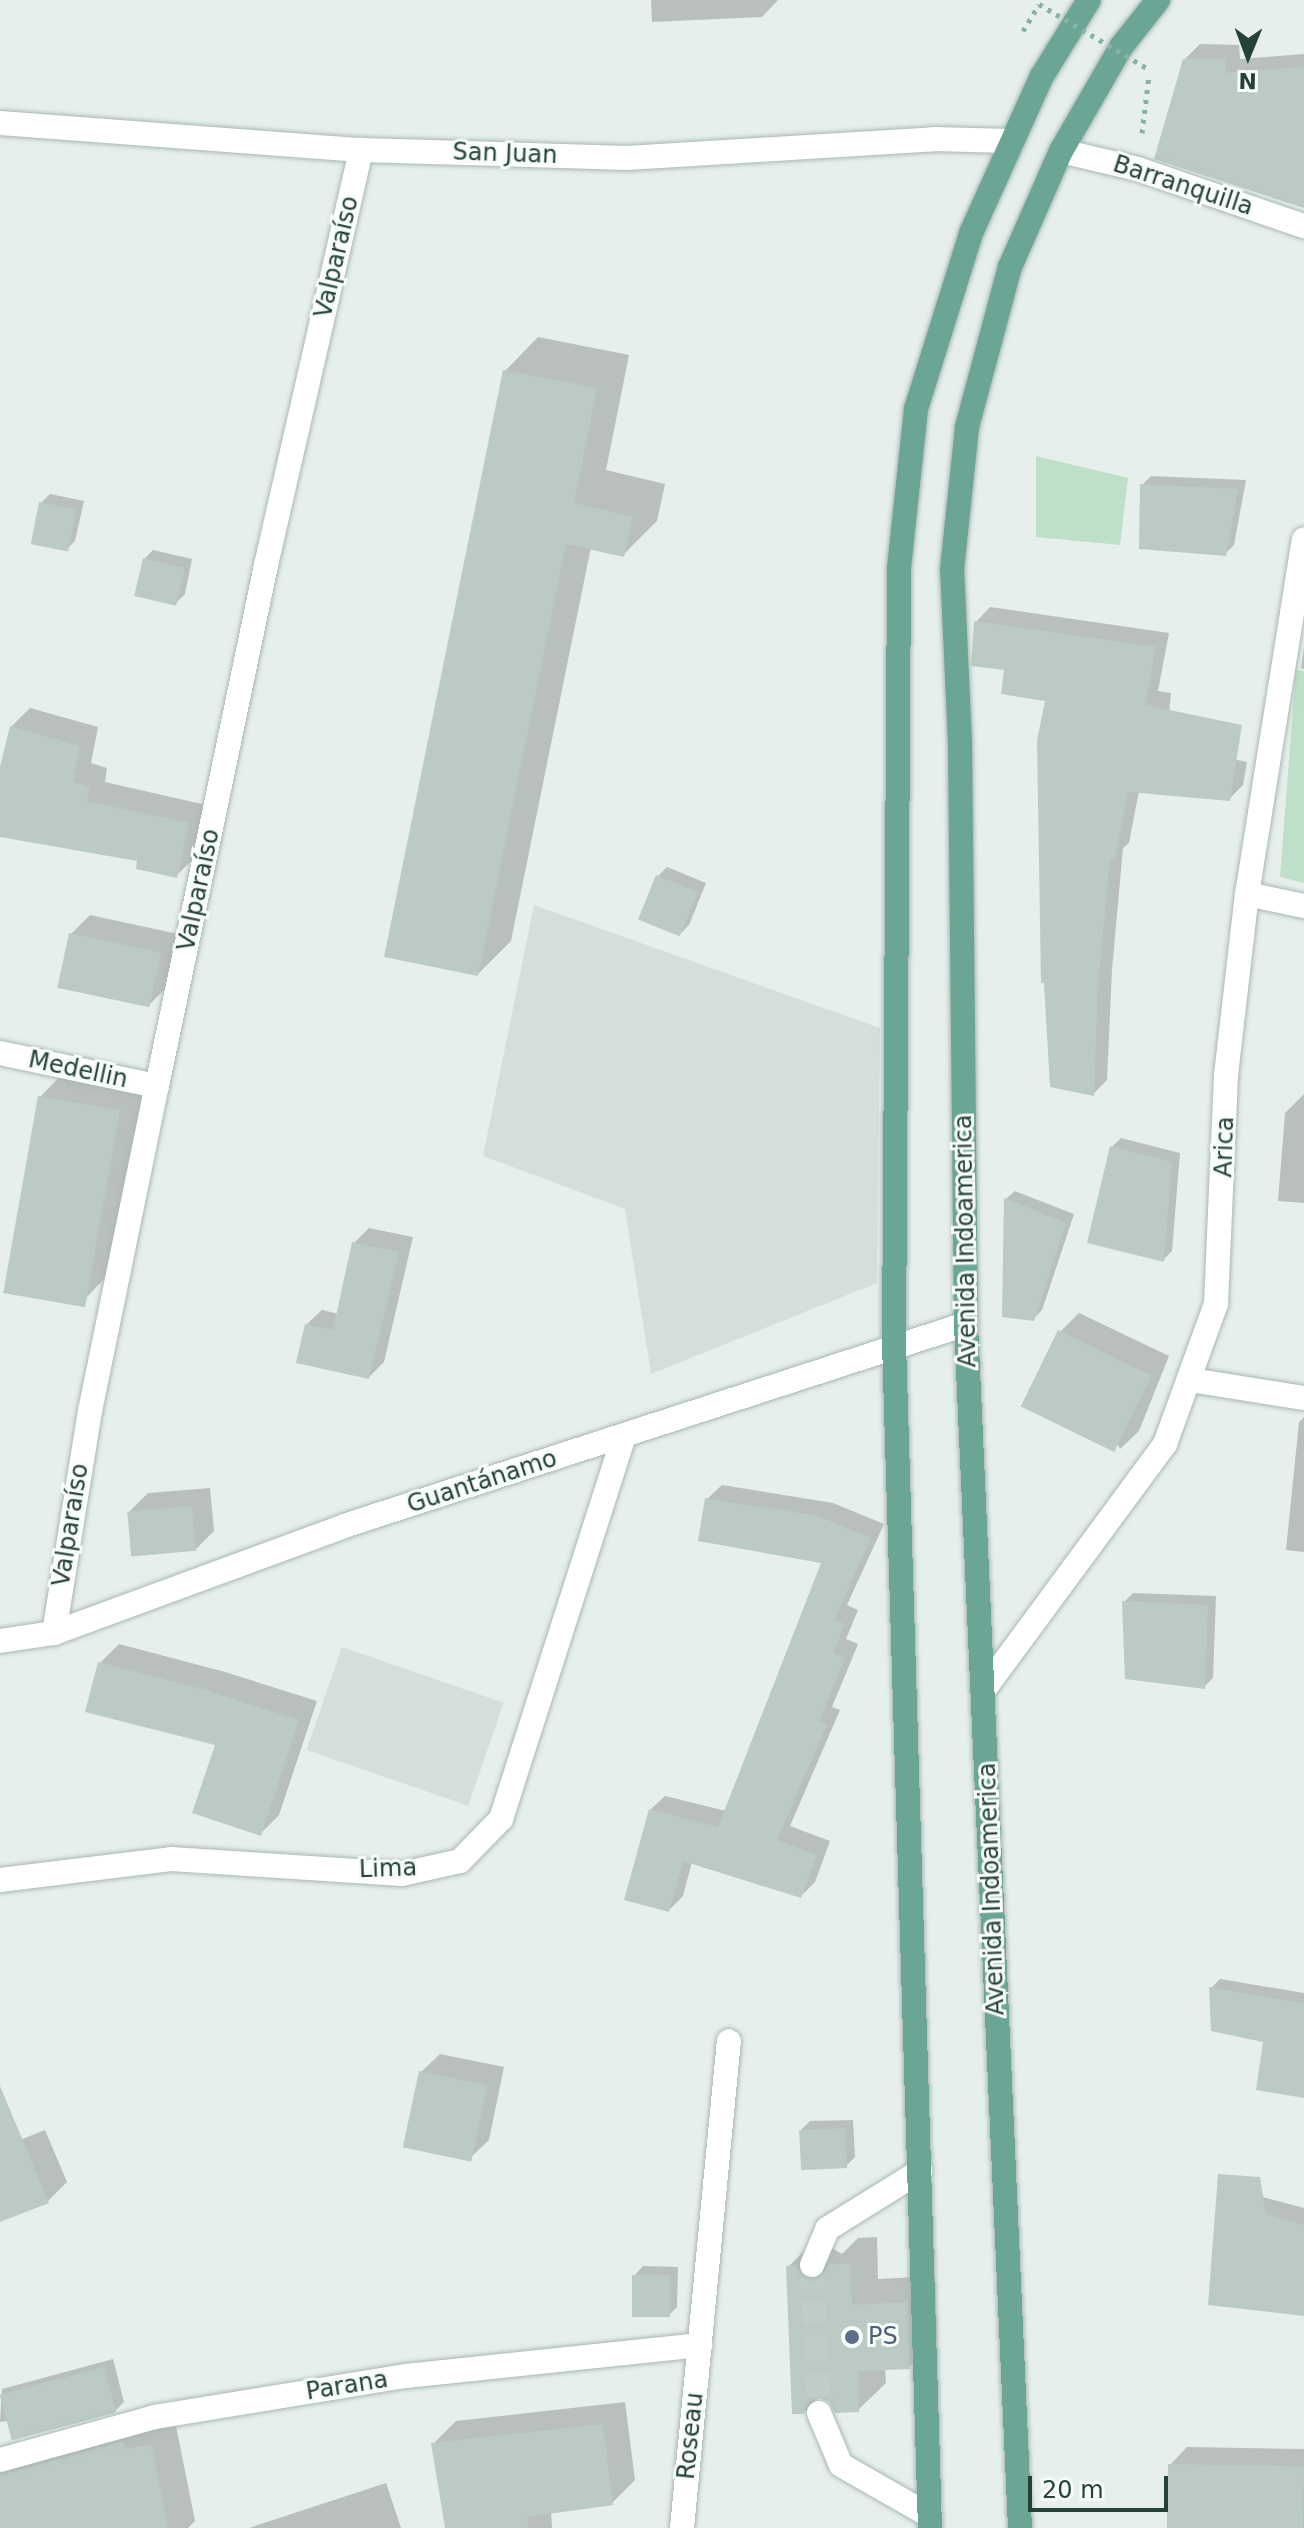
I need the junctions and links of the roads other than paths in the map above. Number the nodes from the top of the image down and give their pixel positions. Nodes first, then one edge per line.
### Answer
1 (1089, 0) edge
2 (1158, 0) edge
3 (0, 123) edge
4 (1010, 141) junction
5 (361, 150) junction
6 (1061, 151) junction
7 (1304, 226) edge
8 (1304, 540) edge
9 (1247, 894) junction
10 (1304, 906) edge
11 (0, 1053) edge
12 (157, 1086) junction
13 (966, 1324) junction
14 (894, 1345) junction
15 (1191, 1380) junction
16 (1304, 1398) edge
17 (624, 1437) junction
18 (54, 1633) junction
19 (0, 1641) edge
20 (983, 1691) junction
21 (0, 1880) edge
22 (729, 2041) dead end
23 (920, 2171) junction
24 (812, 2265) tunnel mouth
25 (700, 2345) junction
26 (819, 2413) tunnel mouth
27 (0, 2460) edge
28 (930, 2522) edge
29 (682, 2528) edge
30 (1020, 2528) edge

1 - 4 main road
2 - 6 main road, Avenida Indoamerica
3 - 5 street, San Juan
4 - 5 street, San Juan
4 - 14 main road
5 - 12 street, Valparaíso
6 - 7 street, Barranquilla
6 - 13 main road, Avenida Indoamerica
8 - 9 street, Arica
9 - 10 street
9 - 15 street, Arica
11 - 12 street, Medellin
12 - 18 street, Valparaíso
13 - 14 street, Guantánamo
13 - 20 main road, Avenida Indoamerica
14 - 17 street, Guantánamo
14 - 23 main road
15 - 16 street
15 - 20 street, Arica
17 - 18 street, Guantánamo
17 - 21 street, Lima
18 - 19 street, Guantánamo
20 - 30 main road, Avenida Indoamerica
22 - 25 street, Roseau
23 - 24 street
23 - 28 main road
25 - 27 street, Parana
25 - 29 street, Roseau
26 - 28 street

